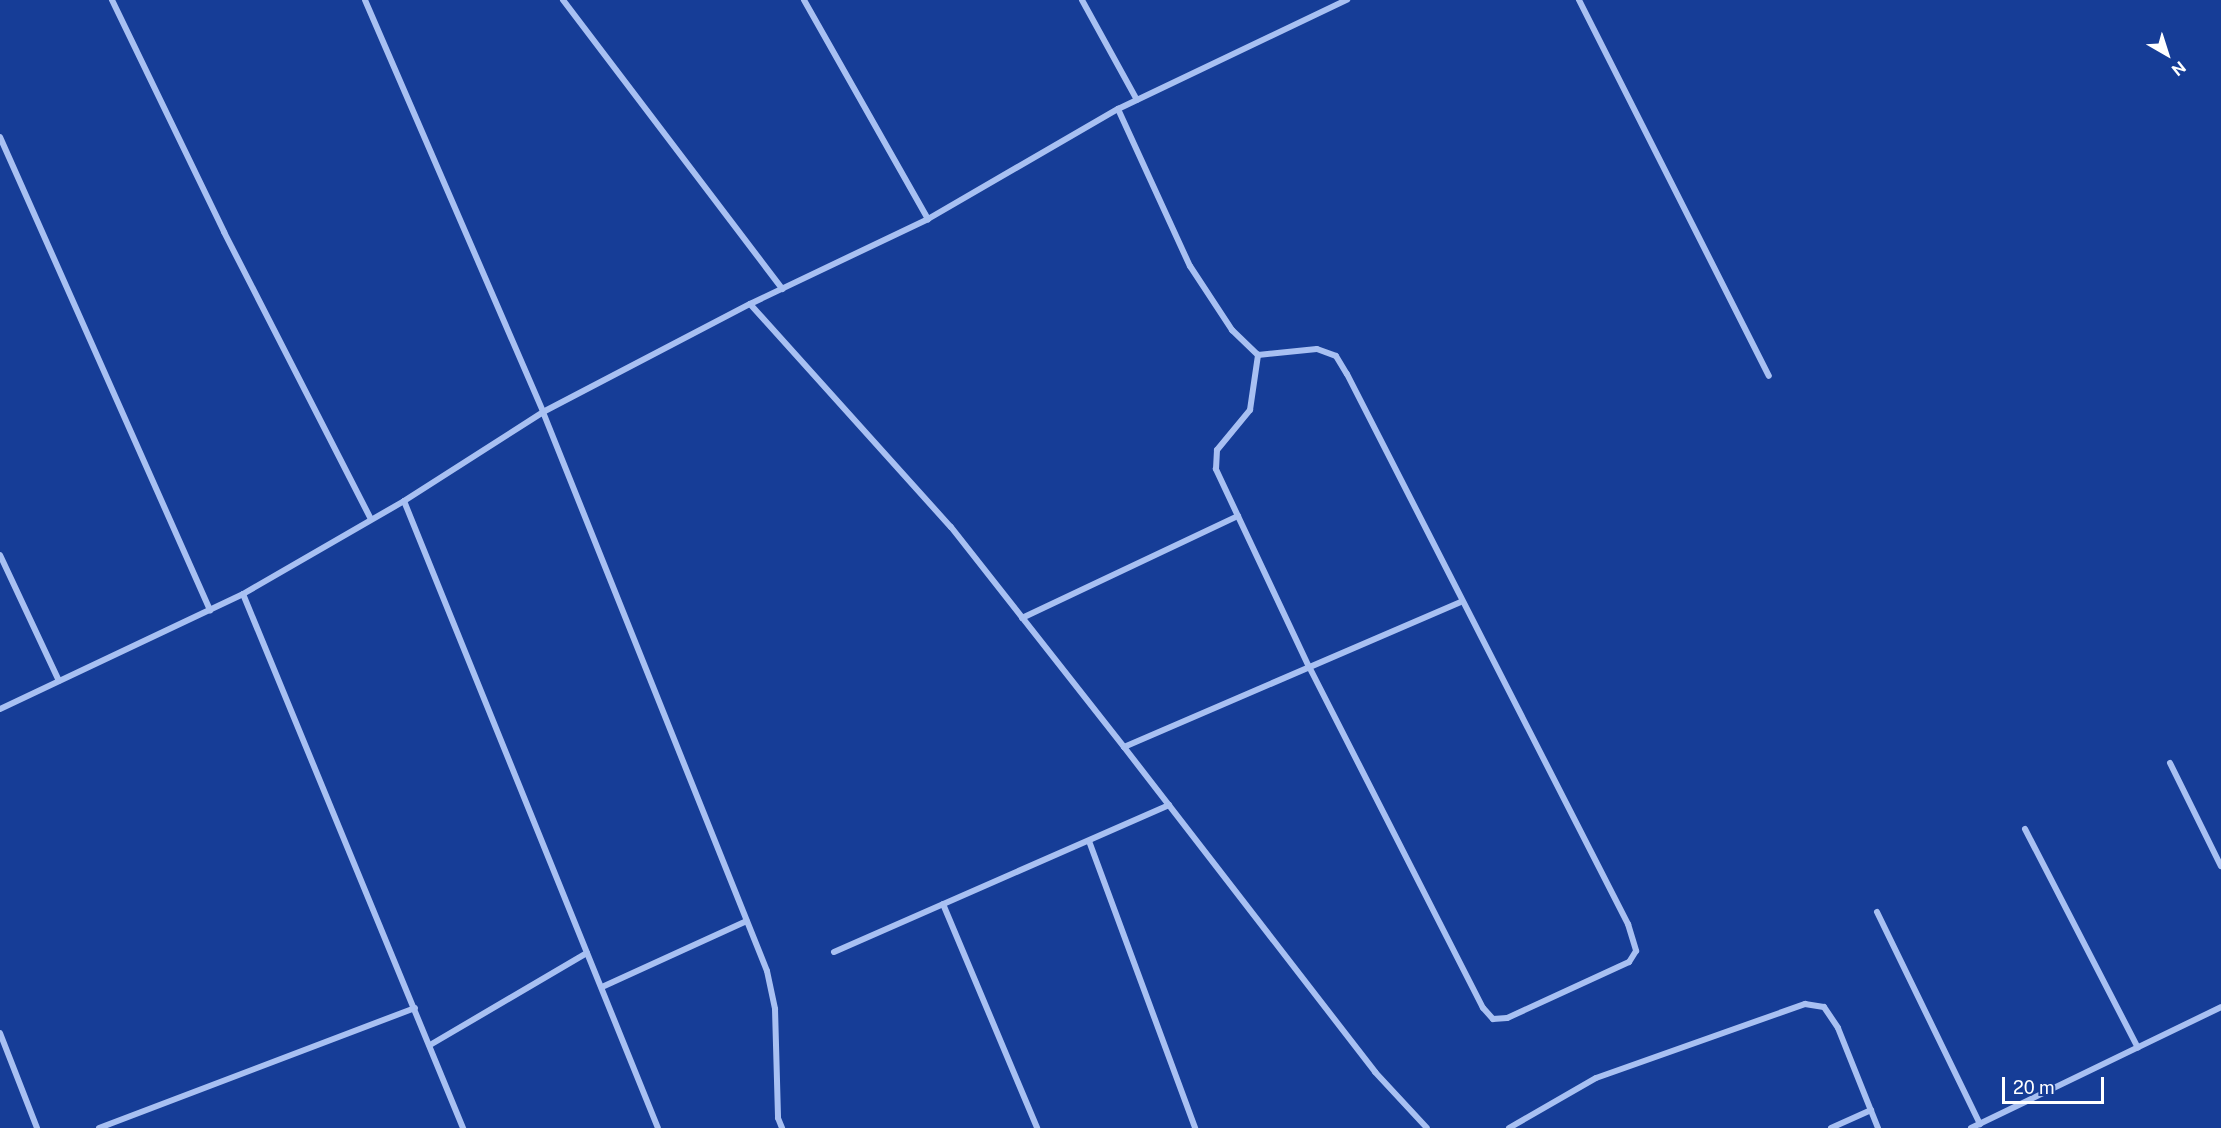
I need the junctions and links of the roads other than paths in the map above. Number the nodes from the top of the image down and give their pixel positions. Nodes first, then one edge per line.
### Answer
1 (112, 0) edge
2 (365, 0) edge
3 (804, 0) edge
4 (1082, 0) edge
5 (1579, 0) edge
6 (567, 1) edge
7 (1345, 1) edge
8 (1137, 100) junction
9 (1119, 109) junction
10 (0, 137) edge
11 (928, 219) junction
12 (782, 289) junction
13 (750, 304) junction
14 (1258, 354) junction
15 (1769, 376) dead end
16 (543, 412) junction
17 (404, 501) junction
18 (1238, 516) junction
19 (371, 519) junction
20 (0, 555) edge
21 (243, 594) junction
22 (1460, 602) junction
23 (210, 610) junction
24 (1022, 618) junction
25 (1309, 667) junction
26 (59, 681) junction
27 (0, 709) edge
28 (1124, 747) junction
29 (2170, 763) dead end
30 (1169, 806) junction
31 (2025, 829) dead end
32 (1089, 841) junction
33 (2221, 866) edge
34 (943, 904) junction
35 (1877, 912) dead end
36 (747, 921) junction
37 (834, 952) dead end
38 (587, 953) junction
39 (602, 987) junction
40 (2221, 1007) edge
41 (415, 1008) junction
42 (0, 1033) edge
43 (430, 1045) junction
44 (2138, 1048) junction
45 (1871, 1110) junction
46 (1980, 1124) junction
47 (38, 1128) edge
48 (99, 1128) edge
49 (463, 1128) edge
50 (658, 1128) edge
51 (782, 1128) edge
52 (1037, 1128) edge
53 (1196, 1128) edge
54 (1427, 1128) edge
55 (1509, 1128) edge
56 (1831, 1128) edge
57 (1878, 1128) edge
58 (1971, 1128) edge

1 - 19 street
2 - 16 street
3 - 11 street
4 - 8 street
5 - 15 street
6 - 12 street
7 - 8 street
8 - 9 street
9 - 11 street
9 - 14 street
10 - 23 street
11 - 12 street
12 - 13 street
13 - 16 street
13 - 24 street
14 - 18 street
14 - 22 street
16 - 17 street
16 - 36 street
17 - 19 street
17 - 38 street
18 - 24 street
18 - 25 street
19 - 21 street
20 - 26 street
21 - 23 street
21 - 41 street
22 - 25 street
22 - 25 street
23 - 26 street
24 - 28 street
25 - 28 street
26 - 27 street
28 - 30 street
29 - 33 street
30 - 32 street
30 - 54 street
31 - 44 street
32 - 34 street
32 - 53 street
34 - 37 street
34 - 52 street
35 - 46 street
36 - 39 street
36 - 51 street
38 - 39 street
38 - 43 street
39 - 50 street
40 - 44 street
41 - 43 street
41 - 48 street
42 - 47 street
43 - 49 street
44 - 46 street
45 - 55 street
45 - 56 street
45 - 57 street
46 - 58 street

